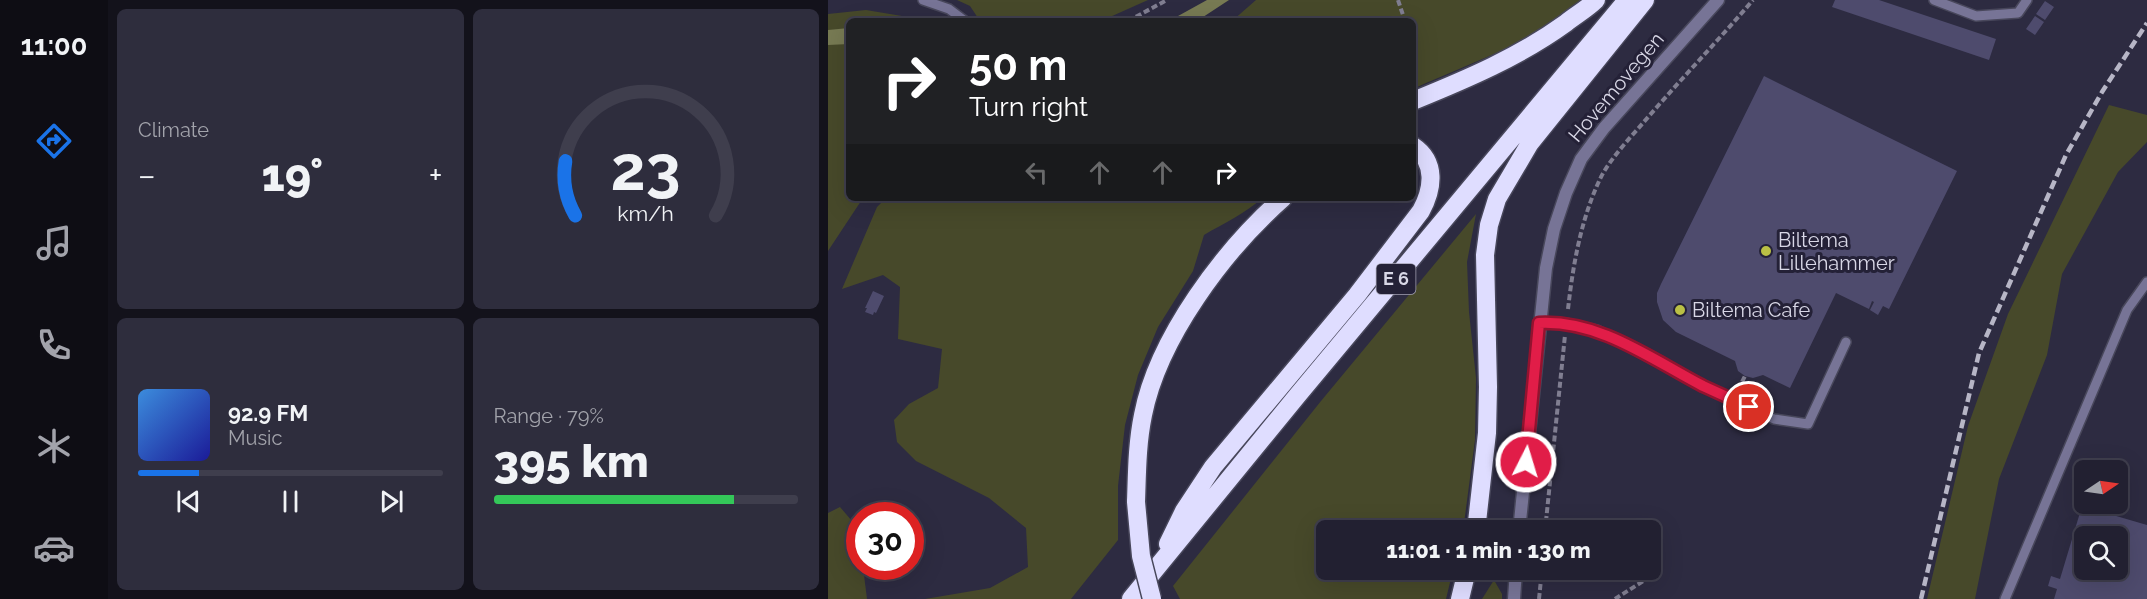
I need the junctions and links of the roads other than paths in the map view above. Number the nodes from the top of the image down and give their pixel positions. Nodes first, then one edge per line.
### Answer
1 (923, 0) edge
2 (1596, 0) edge
3 (1627, 0) edge
4 (1645, 0) edge
5 (1718, 0) edge
6 (1934, 0) edge
7 (2027, 0) edge
8 (961, 18) edge
9 (1416, 100) edge
10 (1416, 149) edge
11 (1279, 201) edge
12 (2147, 282) edge
13 (1539, 323) junction
14 (1845, 342) dead end
15 (1477, 520) edge
16 (1520, 520) edge
17 (1165, 559) junction
18 (1465, 580) edge
19 (1515, 580) edge
20 (1131, 599) edge
21 (1152, 599) edge
22 (1460, 599) edge
23 (1514, 599) edge
24 (2005, 599) edge

1 - 8 lane
2 - 9 highway
3 - 17 highway, E 6
4 - 15 highway
5 - 13 street, Hovemovegen
6 - 7 lane
10 - 17 highway
11 - 21 highway, bridge
12 - 24 lane
13 - 14 lane
13 - 16 street, Hovemovegen
17 - 20 highway, E 6
18 - 22 highway
19 - 23 street

